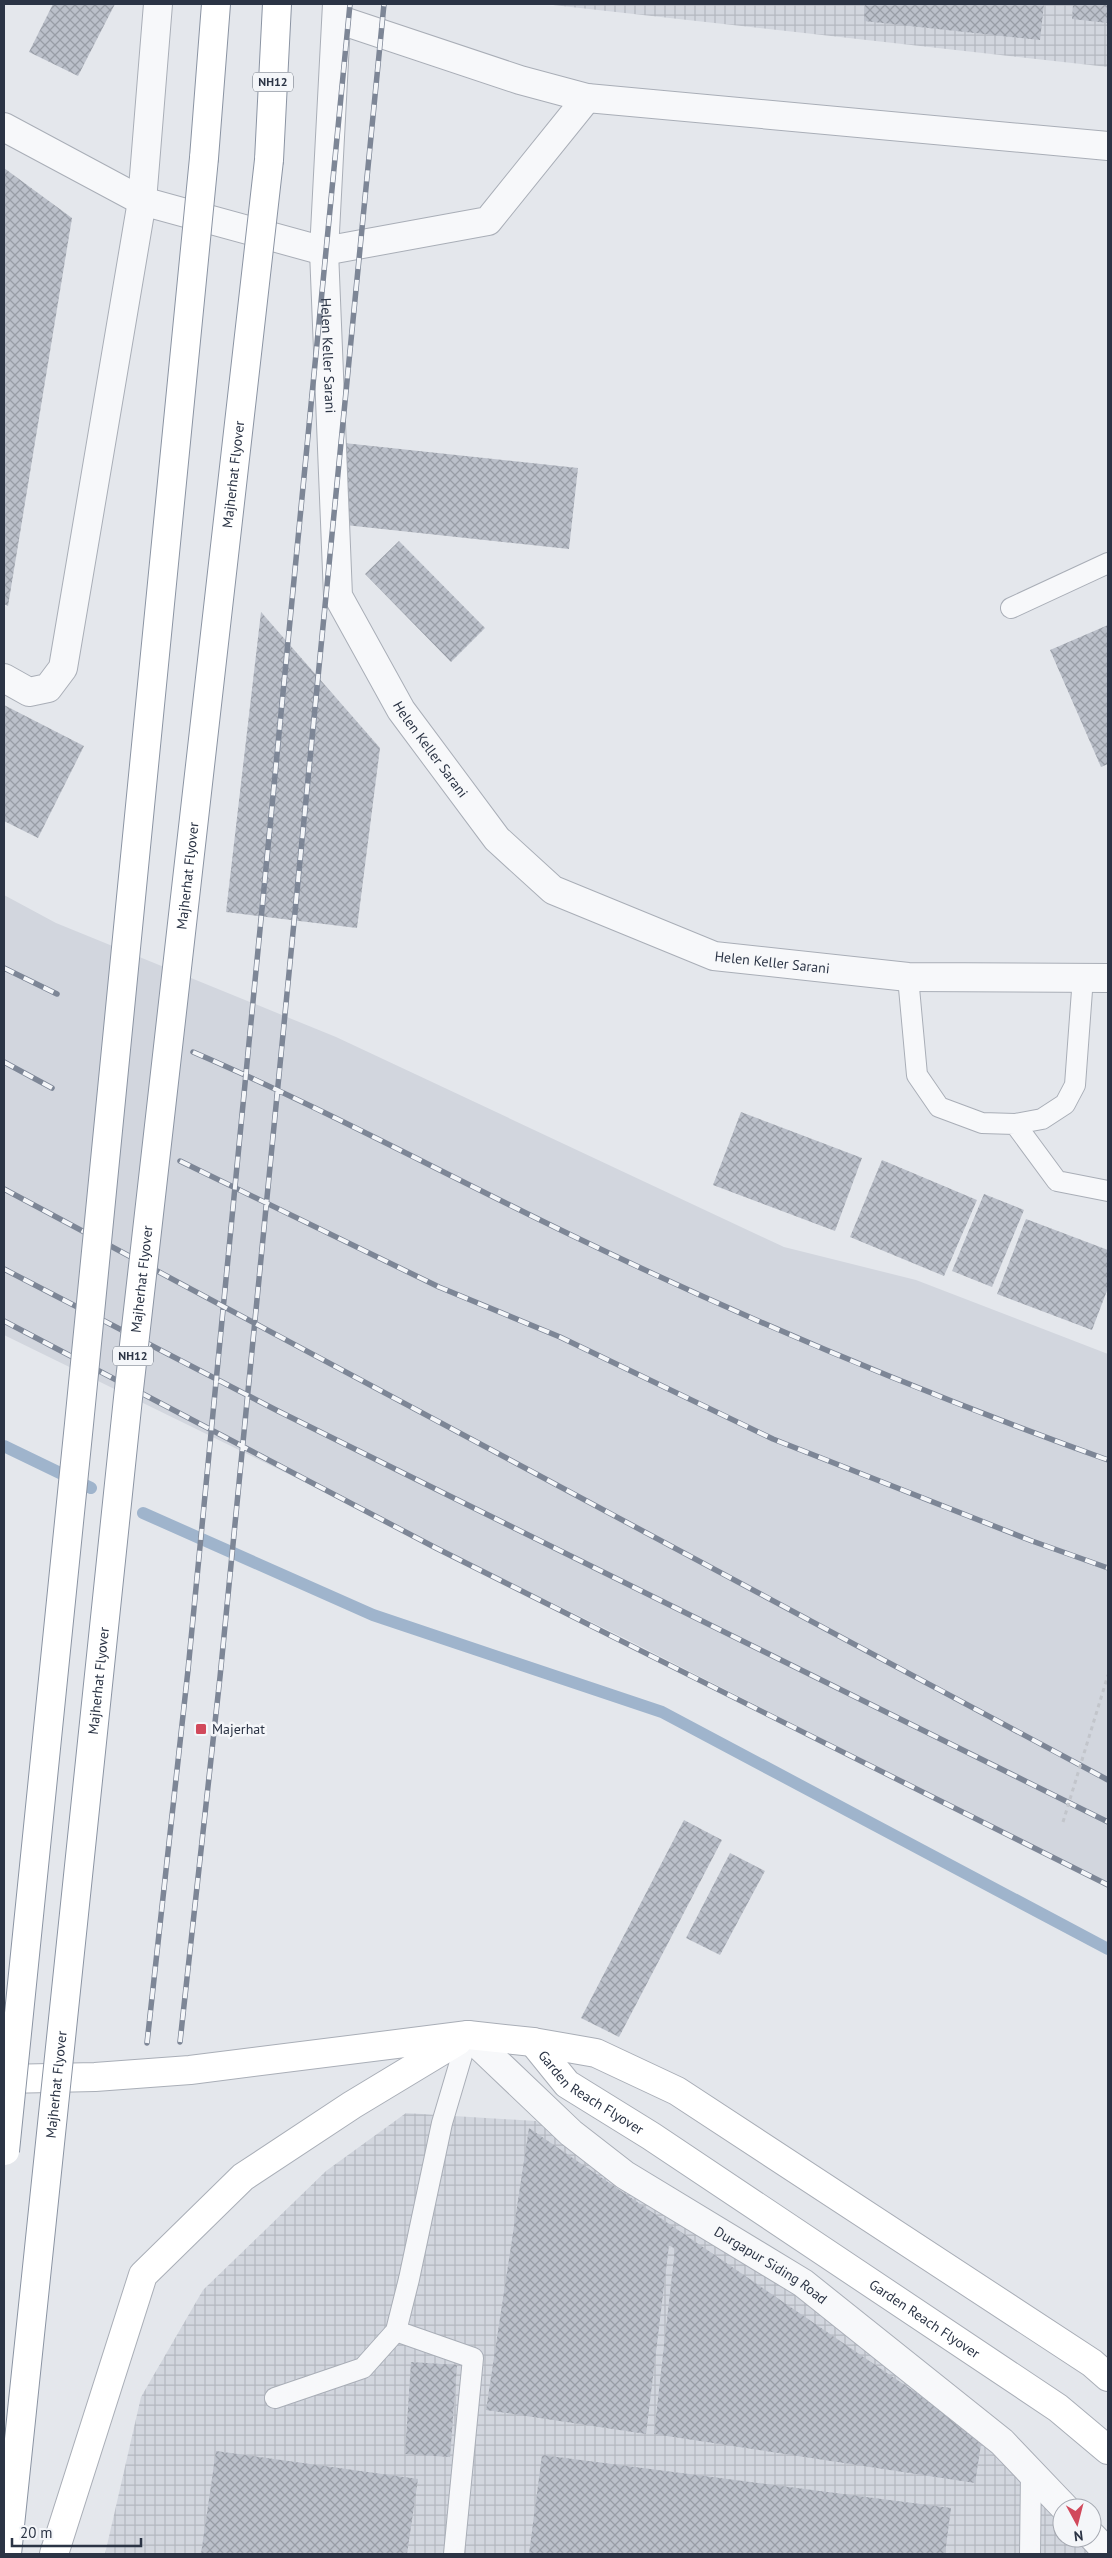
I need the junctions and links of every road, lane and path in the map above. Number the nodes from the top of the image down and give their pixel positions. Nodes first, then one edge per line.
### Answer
1 (158, 4) edge
2 (216, 4) edge
3 (277, 4) edge
4 (337, 12) edge
5 (587, 98) junction
6 (4, 127) edge
7 (1108, 146) edge
8 (142, 201) junction
9 (324, 251) junction
10 (1108, 563) edge
11 (1011, 608) dead end
12 (4, 678) edge
13 (908, 977) junction
14 (1096, 978) edge
15 (1015, 1124) junction
16 (1108, 1191) edge
17 (1108, 1675) edge
18 (1063, 1822) dead end
19 (468, 2035) junction
20 (533, 2042) junction
21 (4, 2079) edge
22 (4, 2159) edge
23 (396, 2332) junction
24 (1108, 2377) edge
25 (275, 2398) dead end
26 (1108, 2450) edge
27 (1031, 2472) junction
28 (1056, 2498) edge
29 (7, 2554) edge
30 (54, 2554) edge
31 (454, 2554) edge
32 (1030, 2554) edge

1 - 8 street
2 - 22 main road, bridge
3 - 29 main road, Majherhat Flyover / NH12, bridge
4 - 5 street
4 - 9 street, Helen Keller Sarani
5 - 7 street
5 - 9 street
6 - 8 street
8 - 9 street
8 - 12 street
9 - 13 street, Helen Keller Sarani
10 - 11 lane
13 - 14 street, Helen Keller Sarani
13 - 15 lane
14 - 15 lane
15 - 16 lane
17 - 18 path, bridge
19 - 20 main road
19 - 21 main road
19 - 23 lane
19 - 27 street, Durgapur Siding Road
19 - 30 main road
20 - 24 main road, Garden Reach Flyover
20 - 26 main road, Garden Reach Flyover
23 - 25 lane
23 - 31 lane
27 - 28 street, Durgapur Siding Road
27 - 32 lane

